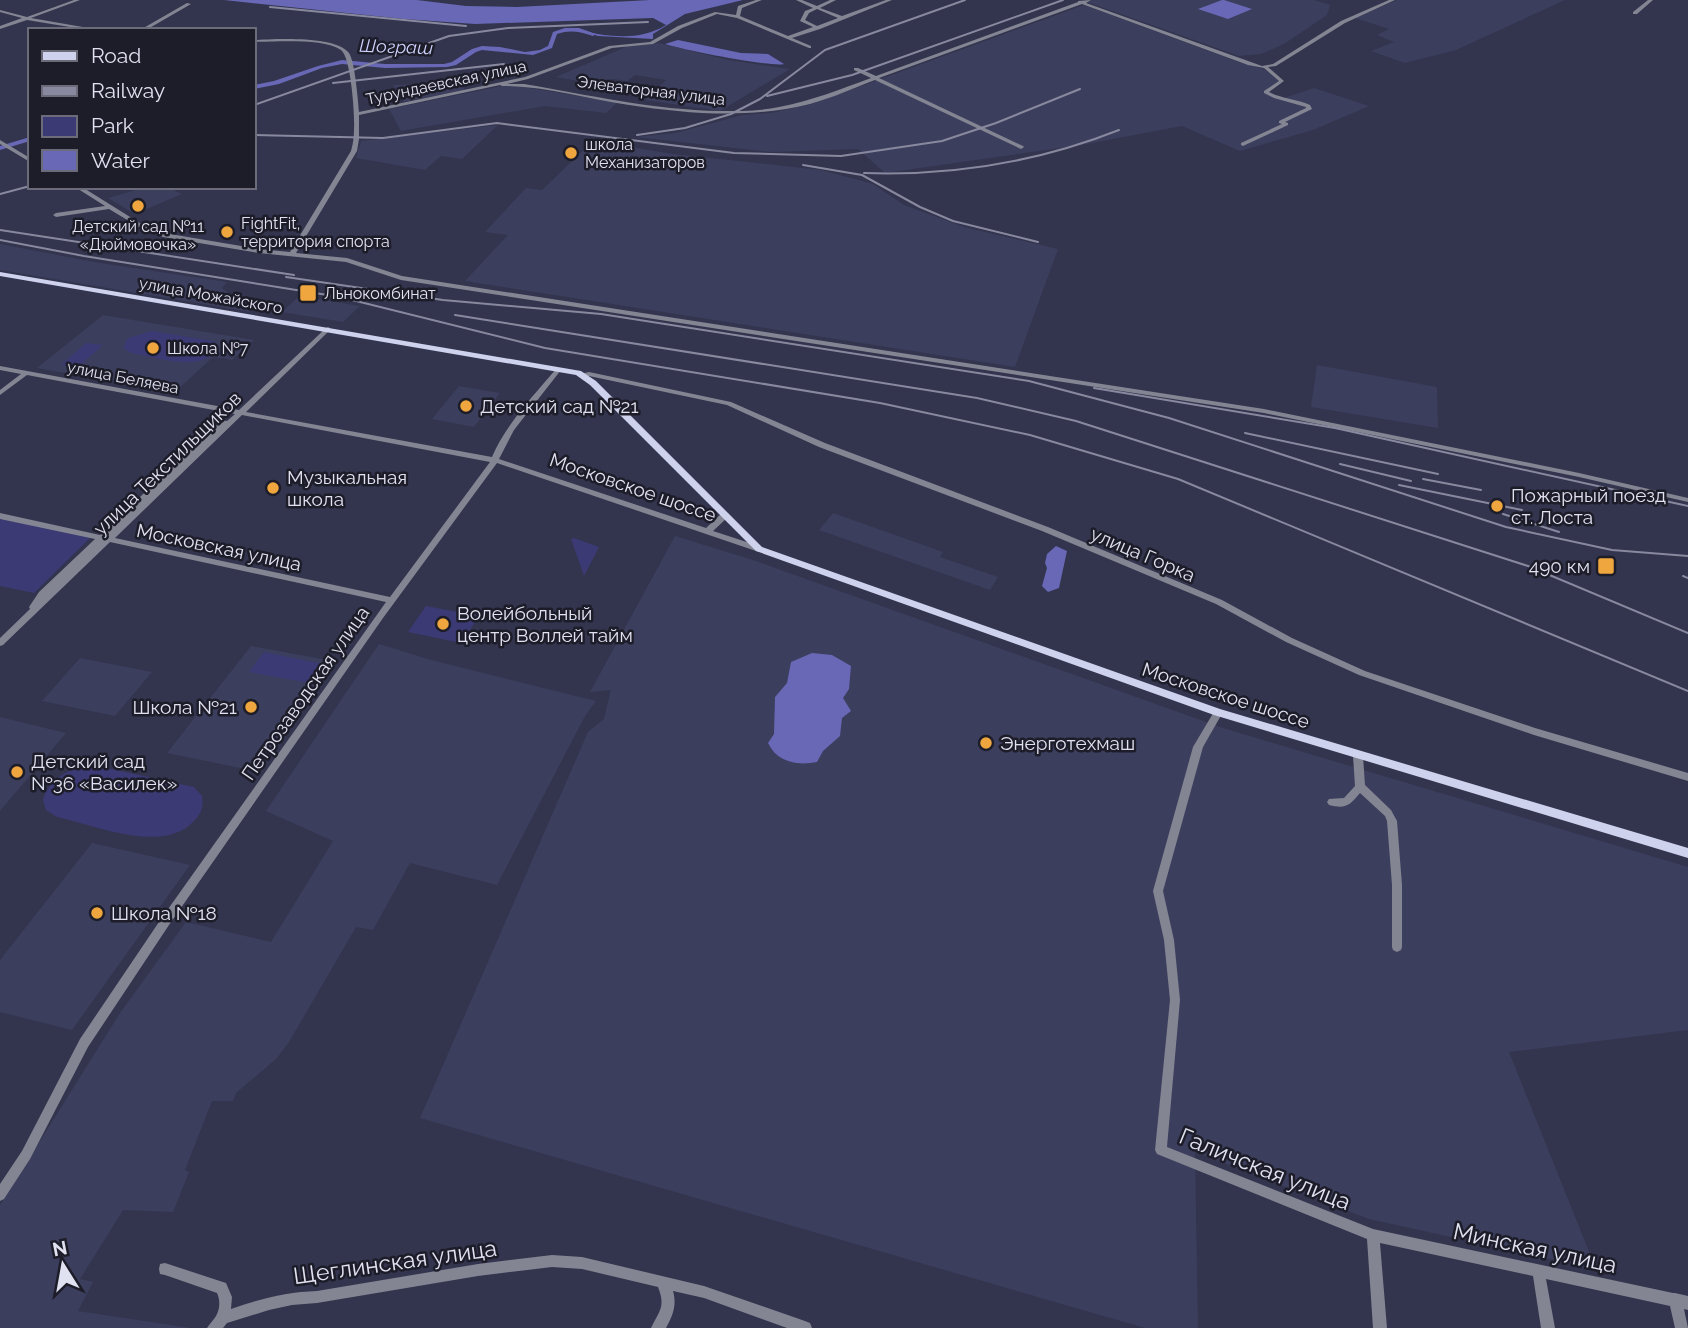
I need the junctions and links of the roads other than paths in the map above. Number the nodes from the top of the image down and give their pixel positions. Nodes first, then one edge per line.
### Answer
1 (78, 0) edge
2 (760, 0) edge
3 (798, 0) edge
4 (834, 0) edge
5 (890, 0) edge
6 (1076, 0) edge
7 (1393, 0) edge
8 (1651, 0) edge
9 (1086, 1) edge
10 (189, 4) dead end
11 (816, 7) junction
12 (0, 12) edge
13 (1635, 13) dead end
14 (738, 16) junction
15 (842, 18) junction
16 (29, 19) junction
17 (0, 28) edge
18 (85, 28) edge
19 (146, 28) edge
20 (818, 28) junction
21 (788, 38) junction
22 (256, 41) edge
23 (809, 47) dead end
24 (1265, 67) junction
25 (856, 69) dead end
26 (876, 79) junction
27 (502, 85) junction
28 (356, 114) junction
29 (2, 143) edge
30 (1243, 144) dead end
31 (1021, 147) dead end
32 (28, 159) edge
33 (81, 189) edge
34 (109, 207) junction
35 (56, 215) dead end
36 (293, 253) junction
37 (0, 274) edge
38 (324, 329) junction
39 (0, 368) edge
40 (559, 369) junction
41 (26, 373) junction
42 (582, 375) junction
43 (0, 393) edge
44 (237, 413) junction
45 (494, 459) junction
46 (1688, 500) edge
47 (725, 515) junction
48 (0, 516) edge
49 (708, 531) junction
50 (105, 539) junction
51 (759, 549) junction
52 (391, 600) junction
53 (26, 617) joint
54 (0, 643) edge
55 (1218, 712) junction
56 (1358, 756) junction
57 (1688, 777) edge
58 (1360, 787) junction
59 (1332, 802) dead end
60 (1688, 853) edge
61 (1397, 947) dead end
62 (0, 1195) edge
63 (1373, 1235) junction
64 (165, 1269) dead end
65 (1538, 1270) junction
66 (663, 1284) junction
67 (1681, 1301) edge
68 (218, 1323) edge
69 (658, 1328) edge
70 (805, 1328) edge
71 (1380, 1328) edge
72 (1548, 1328) edge
73 (1682, 1328) edge

1 - 16 street
2 - 14 street
3 - 11 street
4 - 11 street
5 - 15 street
6 - 9 street
7 - 24 street
8 - 13 street
9 - 24 street
9 - 26 street, Элеваторная улица
10 - 19 street
11 - 15 street
11 - 20 street
12 - 16 street
14 - 21 street
14 - 27 street, Турундаевская улица
15 - 20 street
16 - 17 street
16 - 18 street
20 - 21 street
21 - 23 street
22 - 28 street
24 - 30 street
25 - 26 street
26 - 27 street, Элеваторная улица
26 - 31 street
27 - 28 street, Турундаевская улица
28 - 36 street
29 - 32 street
33 - 34 street
34 - 35 street
34 - 36 street
36 - 46 street
37 - 38 main road, улица Можайского
38 - 40 main road, улица Можайского
38 - 44 street, улица Текстильщиков
39 - 41 street, улица Беляева
40 - 42 main road, улица Можайского
40 - 45 street, Петрозаводская улица
41 - 43 street
41 - 44 street, улица Беляева
42 - 47 main road, Московское шоссе
42 - 57 street, улица Горка
44 - 45 street, улица Беляева
44 - 50 street, улица Текстильщиков
45 - 49 street, Московское шоссе
45 - 52 street, Петрозаводская улица
47 - 49 street
47 - 51 main road, Московское шоссе
48 - 50 street, Московская улица
49 - 51 street, Московское шоссе
50 - 52 street, Московская улица
50 - 53 street, улица Текстильщиков
51 - 55 main road, Московское шоссе
52 - 62 street, Петрозаводская улица
53 - 54 street, улица Текстильщиков
55 - 56 main road, Московское шоссе
55 - 63 street, Галичская улица
56 - 58 street
56 - 60 main road, Московское шоссе
58 - 59 street
58 - 61 street
63 - 65 street, Минская улица
63 - 71 street
64 - 68 street, Щеглинская улица
65 - 67 street, Минская улица
65 - 72 street
66 - 68 street, Щеглинская улица
66 - 69 street
66 - 70 street, Щеглинская улица
67 - 73 street

